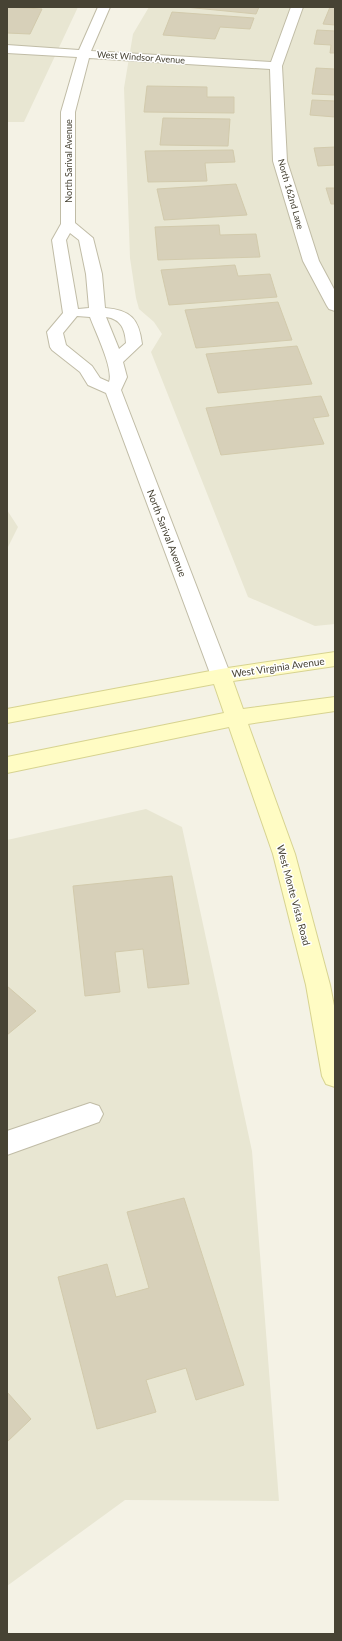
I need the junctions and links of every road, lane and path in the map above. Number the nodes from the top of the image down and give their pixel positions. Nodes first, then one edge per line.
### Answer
1 (104, 7) edge
2 (297, 7) edge
3 (7, 49) edge
4 (84, 53) junction
5 (276, 66) junction
6 (68, 224) junction
7 (94, 274) junction
8 (66, 276) junction
9 (335, 306) edge
10 (97, 312) junction
11 (71, 314) junction
12 (115, 361) junction
13 (113, 390) junction
14 (335, 659) edge
15 (221, 676) junction
16 (335, 704) edge
17 (7, 716) edge
18 (236, 718) junction
19 (7, 765) edge
20 (335, 1076) edge
21 (90, 1114) dead end
22 (7, 1143) edge

1 - 4 street, North Sarival Avenue
2 - 5 street, North 162nd Lane
3 - 4 street, West Windsor Avenue
4 - 5 street, West Windsor Avenue
4 - 6 street, North Sarival Avenue
5 - 9 street, North 162nd Lane
6 - 7 street
6 - 8 street, North Sarival Avenue
7 - 8 street
7 - 10 street
8 - 11 street, North Sarival Avenue
10 - 11 street
10 - 12 street
10 - 12 street
11 - 13 street
12 - 13 street
13 - 15 street, North Sarival Avenue
14 - 15 main road, West Virginia Avenue
15 - 17 main road
15 - 18 main road, North Sarival Avenue
16 - 18 main road
18 - 19 main road
18 - 20 main road, West Monte Vista Road
21 - 22 street

